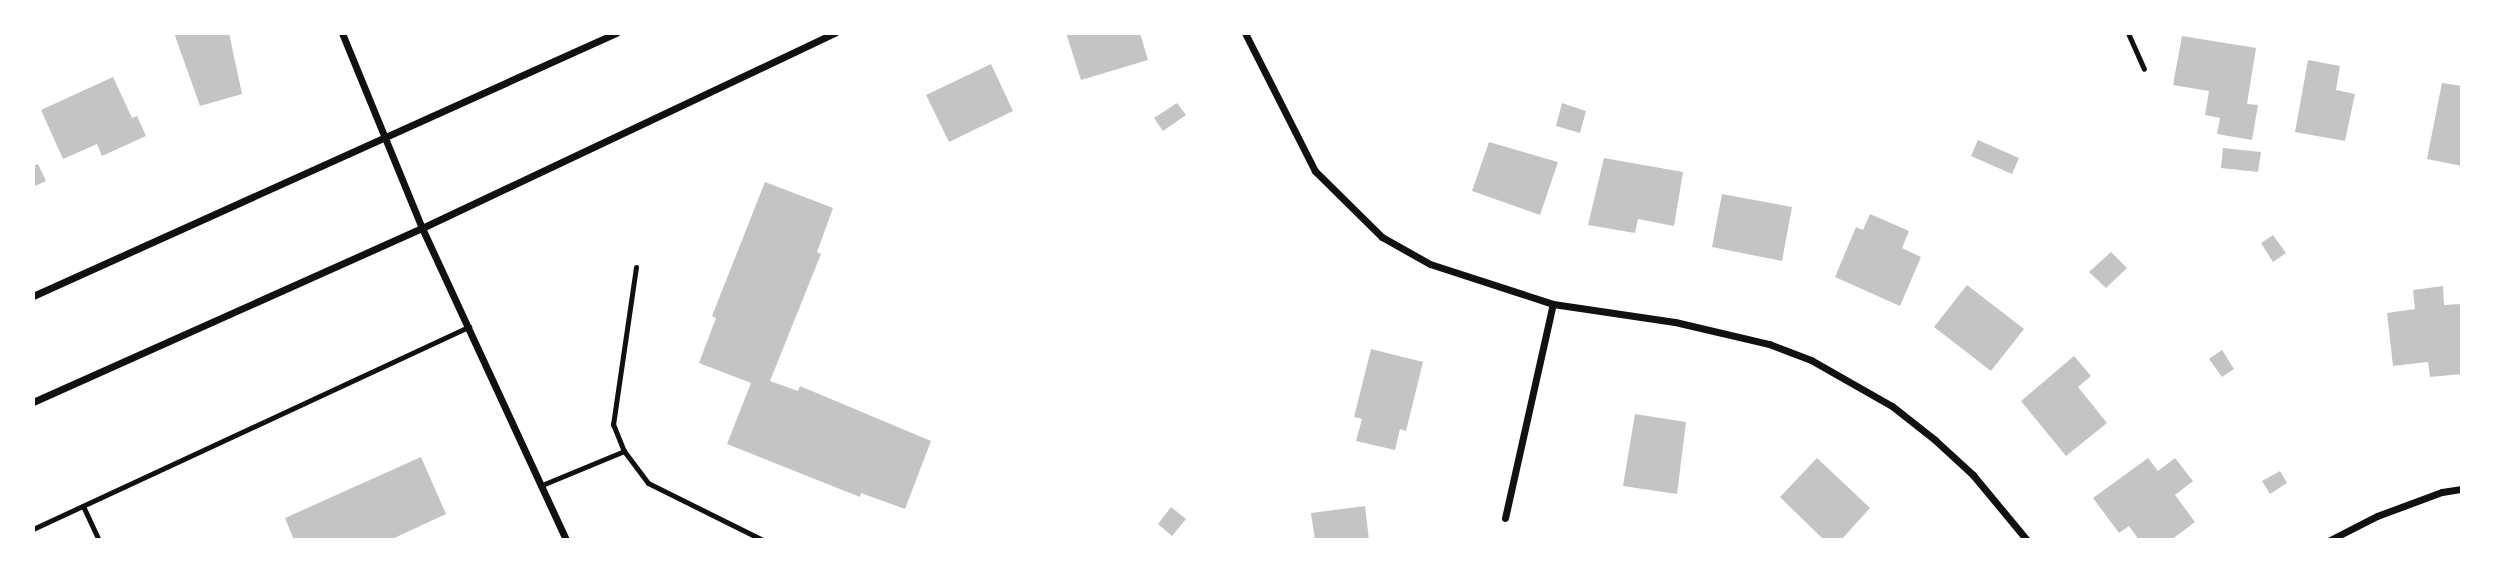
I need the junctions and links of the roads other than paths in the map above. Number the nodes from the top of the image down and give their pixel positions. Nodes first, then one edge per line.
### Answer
1 (342, 33) edge
2 (616, 33) edge
3 (835, 33) edge
4 (1245, 33) edge
5 (2128, 33) edge
6 (2144, 69) dead end
7 (383, 137) junction
8 (422, 228) junction
9 (636, 267) dead end
10 (33, 296) edge
11 (1553, 304) junction
12 (470, 326) junction
13 (33, 402) edge
14 (624, 451) junction
15 (541, 485) junction
16 (2462, 489) edge
17 (83, 506) junction
18 (1505, 518) dead end
19 (33, 529) edge
20 (99, 540) edge
21 (566, 540) edge
22 (764, 540) edge
23 (2027, 540) edge
24 (2330, 540) edge

1 - 7 street
2 - 7 street
3 - 8 street
4 - 11 street
5 - 6 lane
7 - 8 street
7 - 10 street
8 - 12 street
8 - 13 street
9 - 14 lane
11 - 18 street
11 - 23 street
12 - 15 street
12 - 17 lane
14 - 15 lane
14 - 22 lane
15 - 21 street
16 - 24 street
17 - 19 lane
17 - 20 lane

